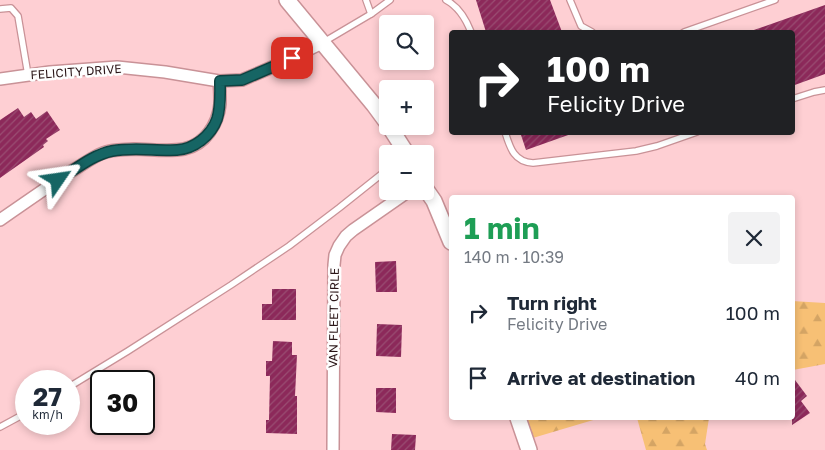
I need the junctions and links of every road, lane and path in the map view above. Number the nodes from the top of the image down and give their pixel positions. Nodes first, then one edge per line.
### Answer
1 (287, 0) edge
2 (366, 0) edge
3 (390, 0) edge
4 (446, 0) edge
5 (570, 0) edge
6 (775, 0) edge
7 (0, 9) edge
8 (371, 14) junction
9 (469, 30) edge
10 (588, 30) edge
11 (690, 30) edge
12 (322, 43) junction
13 (28, 75) junction
14 (0, 79) edge
15 (220, 81) junction
16 (825, 90) edge
17 (795, 98) edge
18 (379, 112) edge
19 (506, 135) edge
20 (689, 135) edge
21 (379, 176) edge
22 (396, 200) edge
23 (433, 200) edge
24 (0, 220) edge
25 (449, 237) edge
26 (80, 380) edge
27 (15, 419) edge
28 (519, 420) edge
29 (0, 427) edge
30 (333, 450) edge
31 (529, 450) edge

1 - 12 street
2 - 8 lane
3 - 8 lane
4 - 9 lane
5 - 10 lane
6 - 11 lane
7 - 13 lane
8 - 12 lane
12 - 15 street, FELICITY DRIVE
12 - 18 street
13 - 14 street, FELICITY DRIVE
13 - 15 street, FELICITY DRIVE
15 - 24 street
16 - 17 lane
19 - 20 lane
21 - 26 lane
22 - 30 street, VAN FLEET CIRLE
23 - 25 street
27 - 29 lane
28 - 31 street

